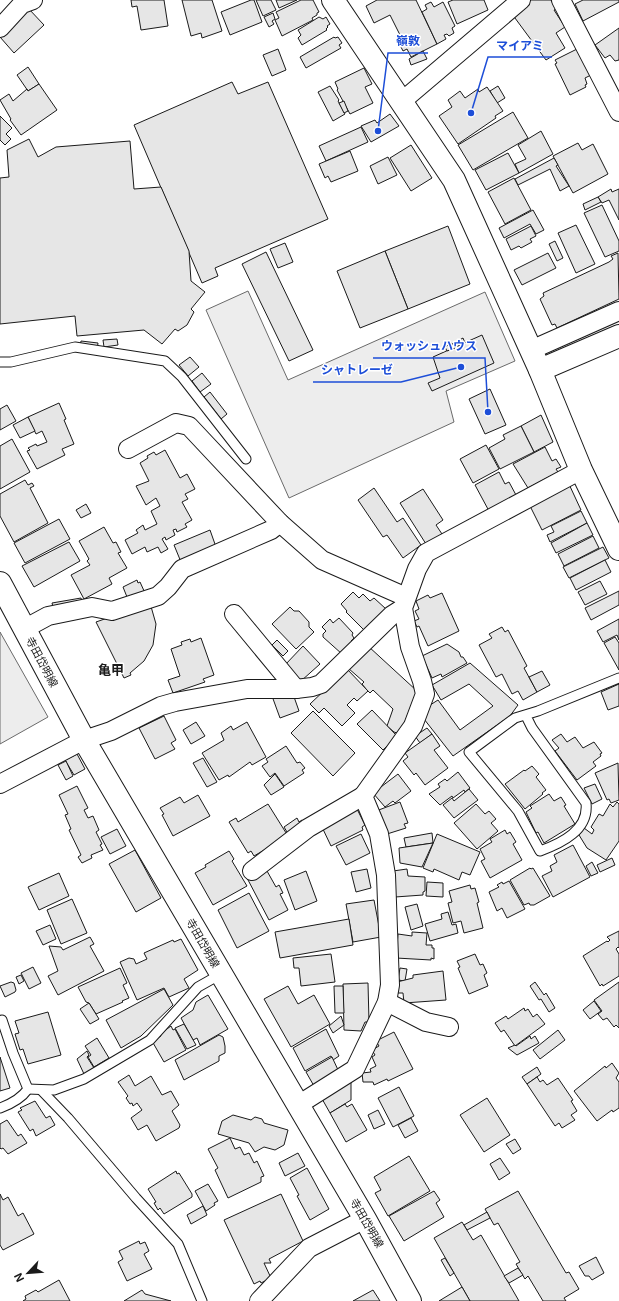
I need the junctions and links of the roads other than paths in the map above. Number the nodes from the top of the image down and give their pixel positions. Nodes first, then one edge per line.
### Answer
1 (33, 0) edge
2 (332, 0) edge
3 (521, 0) edge
4 (561, 0) edge
5 (0, 28) edge
6 (401, 102) junction
7 (619, 112) edge
8 (619, 311) edge
9 (619, 336) edge
10 (531, 350) junction
11 (0, 362) edge
12 (540, 370) junction
13 (128, 449) dead end
14 (246, 458) dead end
15 (581, 470) junction
16 (280, 524) junction
17 (619, 549) edge
18 (0, 583) edge
19 (404, 602) junction
20 (234, 614) dead end
21 (24, 629) junction
22 (619, 678) edge
23 (296, 689) junction
24 (526, 716) junction
25 (84, 740) junction
26 (0, 784) edge
27 (363, 796) junction
28 (252, 871) dead end
29 (221, 974) junction
30 (387, 1002) junction
31 (1, 1019) edge
32 (449, 1027) dead end
33 (28, 1089) junction
34 (42, 1090) junction
35 (298, 1105) junction
36 (0, 1108) edge
37 (365, 1219) junction
38 (202, 1301) edge
39 (259, 1301) edge
40 (410, 1301) edge

1 - 5 street
2 - 6 main road
3 - 6 street
4 - 7 street
6 - 10 main road
8 - 10 street
9 - 12 main road
10 - 12 main road
11 - 14 lane
12 - 15 main road
13 - 16 street
15 - 17 main road
15 - 19 street
16 - 19 street
16 - 21 street
18 - 21 main road, 寺田岱明線
19 - 23 street
19 - 27 street
20 - 23 street
21 - 25 main road, 寺田岱明線
22 - 24 lane
23 - 25 street
24 - 24 lane
25 - 26 street
25 - 29 main road, 寺田岱明線
27 - 28 street
27 - 30 street
29 - 34 lane
29 - 35 main road, 寺田岱明線
30 - 32 street
30 - 35 street
31 - 33 lane
33 - 34 lane
33 - 36 lane
34 - 38 lane
35 - 37 main road, 寺田岱明線
37 - 39 street
37 - 40 main road, 寺田岱明線

